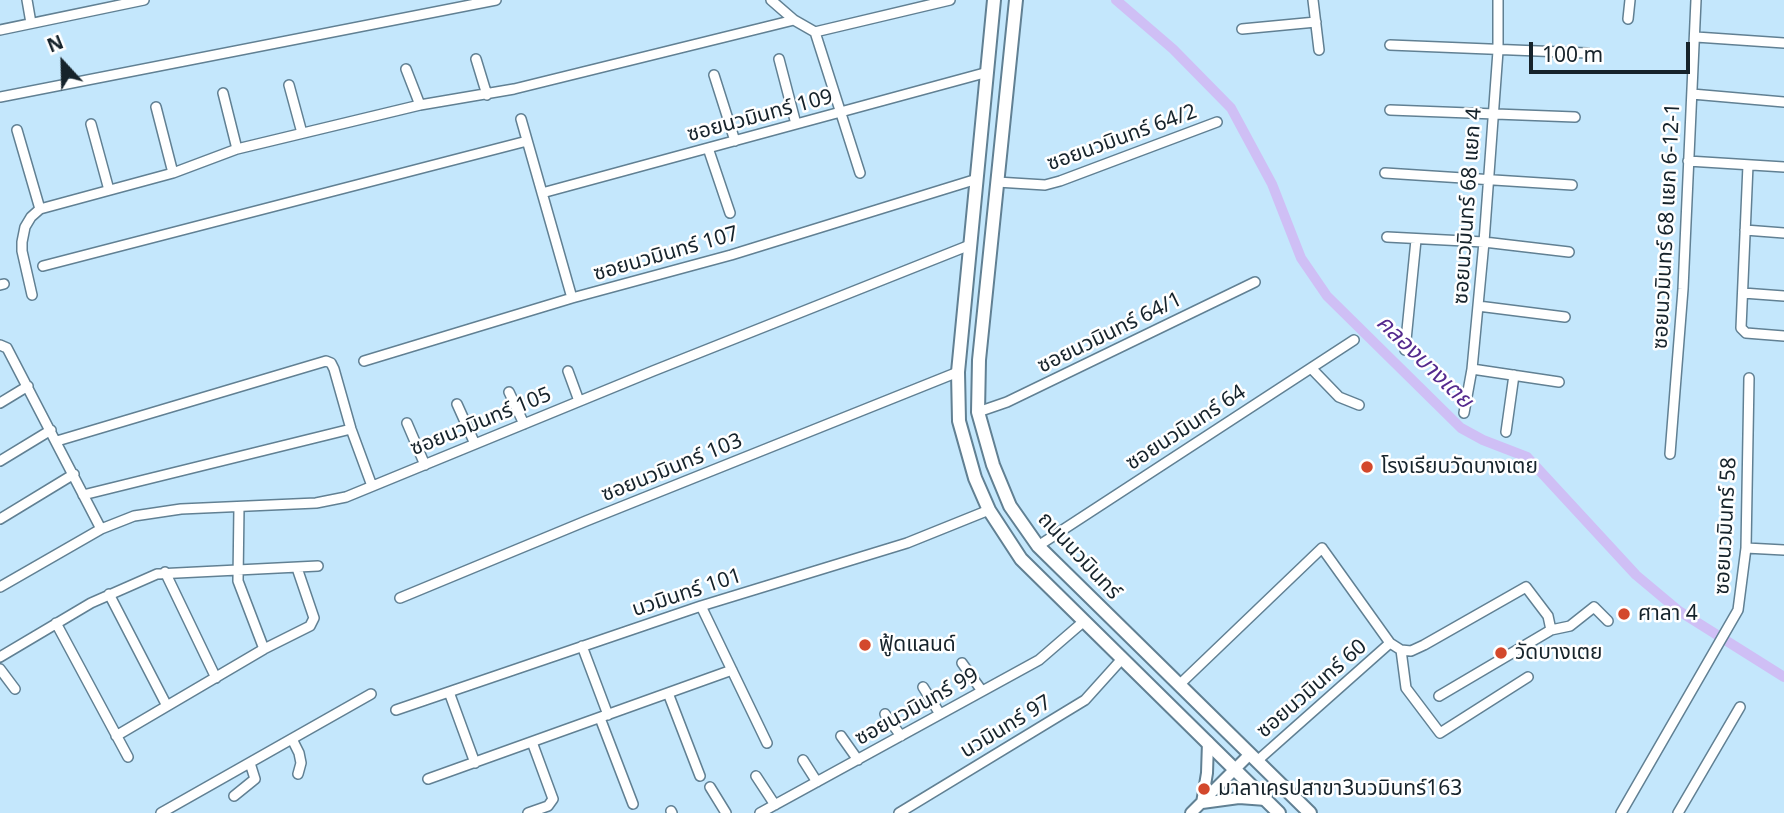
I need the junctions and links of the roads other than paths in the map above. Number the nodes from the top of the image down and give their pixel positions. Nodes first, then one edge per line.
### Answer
1 (27, 0) edge
2 (144, 0) edge
3 (496, 0) edge
4 (771, 0) edge
5 (950, 0) edge
6 (994, 0) edge
7 (1016, 0) edge
8 (1313, 0) edge
9 (1320, 0) edge
10 (1498, 0) edge
11 (1630, 0) edge
12 (1696, 0) edge
13 (1628, 19) dead end
14 (794, 20) junction
15 (1316, 22) junction
16 (32, 23) junction
17 (1242, 29) dead end
18 (0, 30) edge
19 (815, 32) junction
20 (1696, 37) junction
21 (1784, 43) edge
22 (1390, 45) dead end
23 (1319, 50) dead end
24 (1498, 51) junction
25 (1587, 53) dead end
26 (476, 59) dead end
27 (779, 59) dead end
28 (406, 69) dead end
29 (988, 72) junction
30 (714, 75) dead end
31 (289, 85) dead end
32 (223, 93) dead end
33 (1692, 94) junction
34 (487, 95) junction
35 (0, 97) edge
36 (1784, 102) edge
37 (420, 105) junction
38 (156, 107) dead end
39 (1390, 110) dead end
40 (840, 112) junction
41 (1493, 114) junction
42 (1575, 117) dead end
43 (521, 119) dead end
44 (1217, 122) dead end
45 (91, 124) dead end
46 (796, 124) junction
47 (17, 130) dead end
48 (302, 133) junction
49 (527, 141) junction
50 (735, 141) junction
51 (708, 148) junction
52 (237, 149) junction
53 (1688, 161) junction
54 (1748, 165) junction
55 (1784, 167) edge
56 (173, 173) junction
57 (860, 173) dead end
58 (1385, 173) dead end
59 (1489, 178) junction
60 (977, 179) junction
61 (997, 183) junction
62 (1572, 185) dead end
63 (109, 190) junction
64 (542, 193) junction
65 (40, 209) junction
66 (730, 214) dead end
67 (1745, 230) junction
68 (1784, 233) edge
69 (1387, 237) dead end
70 (1416, 240) junction
71 (1484, 243) junction
72 (970, 246) junction
73 (1569, 252) dead end
74 (43, 266) dead end
75 (1255, 282) dead end
76 (1743, 293) junction
77 (32, 295) dead end
78 (1784, 296) edge
79 (572, 298) junction
80 (1478, 306) junction
81 (1565, 317) dead end
82 (1784, 336) edge
83 (1354, 340) dead end
84 (0, 345) edge
85 (1405, 350) dead end
86 (364, 361) dead end
87 (1311, 368) junction
88 (1472, 369) junction
89 (568, 371) dead end
90 (958, 372) junction
91 (1514, 375) junction
92 (1749, 378) dead end
93 (1559, 382) dead end
94 (28, 386) junction
95 (509, 392) dead end
96 (579, 401) junction
97 (0, 403) edge
98 (457, 404) dead end
99 (1359, 405) dead end
100 (978, 412) junction
101 (1464, 413) dead end
102 (407, 423) dead end
103 (524, 424) junction
104 (351, 429) junction
105 (51, 430) junction
106 (1506, 432) dead end
107 (57, 441) junction
108 (475, 444) junction
109 (1670, 454) dead end
110 (0, 461) edge
111 (425, 465) junction
112 (74, 474) junction
113 (372, 486) junction
114 (83, 495) junction
115 (239, 507) junction
116 (989, 510) junction
117 (0, 519) edge
118 (101, 529) junction
119 (1038, 546) junction
120 (1746, 548) junction
121 (1784, 550) edge
122 (318, 566) dead end
123 (297, 568) junction
124 (237, 570) junction
125 (165, 572) junction
126 (0, 587) edge
127 (109, 594) junction
128 (400, 598) dead end
129 (701, 606) junction
130 (1608, 621) dead end
131 (1083, 622) junction
132 (56, 623) junction
133 (1551, 630) junction
134 (1390, 643) junction
135 (582, 646) junction
136 (264, 649) junction
137 (1401, 650) junction
138 (0, 657) edge
139 (1121, 660) junction
140 (962, 663) dead end
141 (0, 669) edge
142 (732, 670) junction
143 (1528, 677) dead end
144 (216, 678) junction
145 (1179, 685) junction
146 (923, 687) dead end
147 (15, 689) dead end
148 (982, 691) junction
149 (449, 692) junction
150 (371, 694) dead end
151 (668, 694) junction
152 (1439, 696) dead end
153 (166, 706) junction
154 (1740, 707) dead end
155 (397, 710) dead end
156 (940, 714) junction
157 (885, 715) dead end
158 (604, 717) junction
159 (116, 736) junction
160 (841, 736) dead end
161 (901, 736) junction
162 (292, 739) junction
163 (532, 742) junction
164 (1208, 742) junction
165 (767, 743) dead end
166 (128, 757) dead end
167 (1253, 757) junction
168 (803, 760) dead end
169 (858, 760) junction
170 (250, 763) junction
171 (475, 763) junction
172 (1234, 770) junction
173 (298, 774) dead end
174 (700, 776) dead end
175 (756, 776) dead end
176 (428, 779) dead end
177 (817, 782) junction
178 (710, 787) dead end
179 (234, 796) dead end
180 (1266, 800) junction
181 (1202, 803) junction
182 (633, 804) dead end
183 (775, 805) junction
184 (161, 813) edge
185 (528, 813) edge
186 (726, 813) edge
187 (760, 813) edge
188 (899, 813) edge
189 (1191, 813) edge
190 (1279, 813) edge
191 (1310, 813) edge
192 (1621, 813) edge
193 (1678, 813) edge

1 - 16 street
2 - 16 street
3 - 35 street
4 - 14 street
5 - 19 street
6 - 29 main road, ถนนนวมินทร์
7 - 61 main road, ถนนนวมินทร์
8 - 9 street
8 - 15 street
10 - 24 street, ซอยนวมินทร์ 68 แยก 4
11 - 13 street
12 - 20 street, ซอยนวมินทร์ 68 แยก 6-12-1
14 - 19 street
14 - 34 street
15 - 17 street
15 - 23 street
16 - 18 street
19 - 40 street
20 - 21 street
20 - 33 street, ซอยนวมินทร์ 68 แยก 6-12-1
22 - 24 street
24 - 25 street
24 - 41 street, ซอยนวมินทร์ 68 แยก 4
26 - 34 street
27 - 46 street
28 - 37 street
29 - 40 street, ซอยนวมินทร์ 109
29 - 60 main road, ถนนนวมินทร์
30 - 50 street
31 - 48 street
32 - 52 street
33 - 36 street
33 - 53 street, ซอยนวมินทร์ 68 แยก 6-12-1
34 - 37 street
37 - 48 street
38 - 56 street
39 - 41 street
40 - 46 street, ซอยนวมินทร์ 109
40 - 57 street
41 - 42 street
41 - 59 street, ซอยนวมินทร์ 68 แยก 4
43 - 49 street
44 - 61 street, ซอยนวมินทร์ 64/2
45 - 63 street
46 - 50 street, ซอยนวมินทร์ 109
47 - 65 street
48 - 52 street
49 - 64 street
49 - 74 street
50 - 51 street, ซอยนวมินทร์ 109
51 - 64 street, ซอยนวมินทร์ 109
51 - 66 street
52 - 56 street
53 - 54 street
53 - 109 street, ซอยนวมินทร์ 68 แยก 6-12-1
54 - 55 street
54 - 67 street
56 - 63 street
58 - 59 street
59 - 62 street
59 - 71 street, ซอยนวมินทร์ 68 แยก 4
60 - 72 main road, ถนนนวมินทร์
60 - 79 street, ซอยนวมินทร์ 107
61 - 100 main road, ถนนนวมินทร์
63 - 65 street
64 - 79 street
65 - 77 street
67 - 68 street
67 - 76 street
69 - 70 street
70 - 71 street
70 - 85 street
71 - 73 street
71 - 80 street, ซอยนวมินทร์ 68 แยก 4
72 - 90 main road, ถนนนวมินทร์
72 - 96 street, ซอยนวมินทร์ 105
75 - 100 street, ซอยนวมินทร์ 64/1
76 - 78 street
76 - 82 street
79 - 86 street, ซอยนวมินทร์ 107
80 - 81 street
80 - 88 street, ซอยนวมินทร์ 68 แยก 4
83 - 87 street, ซอยนวมินทร์ 64
84 - 94 street
87 - 99 street
87 - 119 street, ซอยนวมินทร์ 64
88 - 91 street
88 - 101 street, ซอยนวมินทร์ 68 แยก 4
89 - 96 street
90 - 116 main road, ถนนนวมินทร์
90 - 128 street, ซอยนวมินทร์ 103
91 - 93 street
91 - 106 street
92 - 120 street, ซอยนวมินทร์ 58
94 - 97 street
94 - 105 street
95 - 103 street
96 - 103 street, ซอยนวมินทร์ 105
98 - 108 street
100 - 119 main road, ถนนนวมินทร์
102 - 111 street
103 - 108 street, ซอยนวมินทร์ 105
104 - 107 street
104 - 113 street
104 - 114 street
105 - 107 street
105 - 110 street
107 - 112 street
108 - 111 street, ซอยนวมินทร์ 105
111 - 113 street, ซอยนวมินทร์ 105
112 - 114 street
112 - 117 street
113 - 115 street, ซอยนวมินทร์ 105
114 - 118 street
115 - 118 street, ซอยนวมินทร์ 105
115 - 124 street
116 - 129 street, นวมินทร์ 101
116 - 131 main road, ถนนนวมินทร์
118 - 126 street, ซอยนวมินทร์ 105
119 - 145 main road, ถนนนวมินทร์
120 - 121 street
120 - 192 street, ซอยนวมินทร์ 58
122 - 123 street
123 - 124 street
123 - 136 street
124 - 125 street
124 - 136 street
125 - 127 street
125 - 144 street
127 - 132 street
127 - 153 street
129 - 135 street, นวมินทร์ 101
129 - 142 street
130 - 133 street
131 - 139 main road, ถนนนวมินทร์
131 - 148 street, ซอยนวมินทร์ 99
132 - 138 street
132 - 159 street
133 - 137 street
133 - 152 street
134 - 137 street
134 - 145 street
134 - 167 street, ซอยนวมินทร์ 60
135 - 149 street, นวมินทร์ 101
135 - 158 street
136 - 144 street
137 - 143 street
139 - 164 main road, ถนนนวมินทร์
139 - 188 street, นวมินทร์ 97
140 - 148 street
141 - 147 street
142 - 151 street
142 - 165 street
144 - 153 street
145 - 167 main road, ถนนนวมินทร์
146 - 156 street
148 - 156 street, ซอยนวมินทร์ 99
149 - 155 street, นวมินทร์ 101
149 - 171 street
150 - 162 street
151 - 158 street
151 - 174 street
153 - 159 street
154 - 193 street
156 - 161 street, ซอยนวมินทร์ 99
157 - 161 street
158 - 163 street
158 - 182 street
159 - 166 street
160 - 169 street
161 - 169 street, ซอยนวมินทร์ 99
162 - 170 street
162 - 173 street
163 - 171 street
163 - 185 street
164 - 172 main road, ถนนนวมินทร์
164 - 181 street
167 - 172 street
167 - 191 main road, ถนนนวมินทร์
168 - 177 street
169 - 177 street, ซอยนวมินทร์ 99
170 - 179 street
170 - 184 street
171 - 176 street
172 - 180 main road, ถนนนวมินทร์
172 - 181 street
175 - 183 street
177 - 183 street, ซอยนวมินทร์ 99
178 - 186 street
180 - 181 street
180 - 190 main road, ถนนนวมินทร์
181 - 189 street
183 - 187 street, ซอยนวมินทร์ 99

